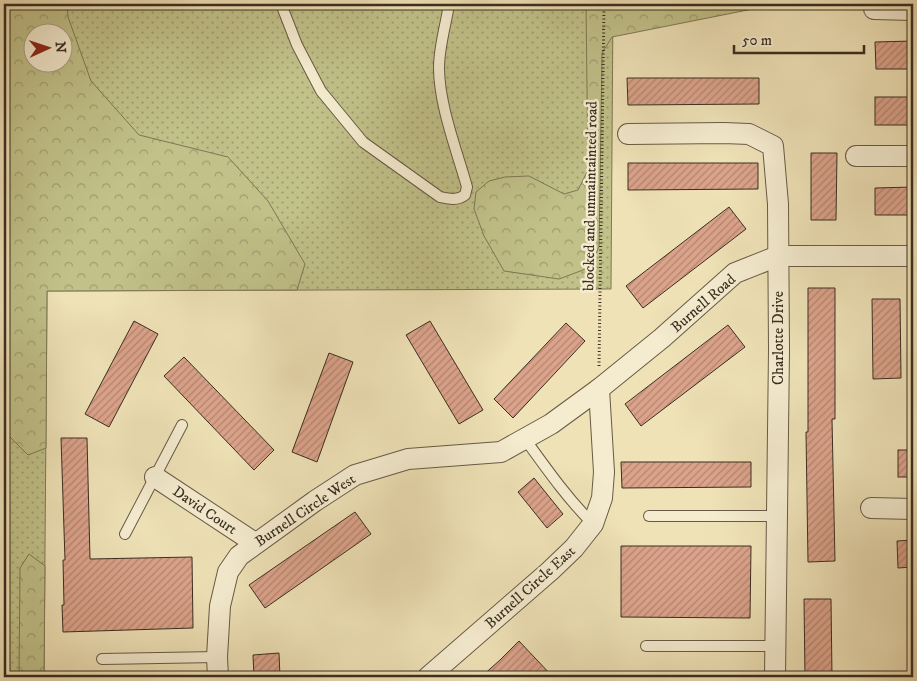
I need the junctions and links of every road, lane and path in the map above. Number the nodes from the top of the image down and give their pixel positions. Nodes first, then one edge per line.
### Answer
1 (281, 4) edge
2 (448, 4) edge
3 (604, 4) edge
4 (874, 9) dead end
5 (913, 10) edge
6 (628, 134) dead end
7 (856, 156) dead end
8 (913, 156) edge
9 (778, 256) junction
10 (913, 256) edge
11 (599, 389) junction
12 (182, 425) dead end
13 (525, 439) junction
14 (155, 476) junction
15 (872, 508) dead end
16 (913, 509) edge
17 (649, 516) dead end
18 (776, 516) junction
19 (593, 524) junction
20 (125, 534) dead end
21 (254, 543) junction
22 (646, 646) dead end
23 (775, 646) junction
24 (217, 657) junction
25 (102, 659) dead end
26 (218, 677) edge
27 (428, 677) edge
28 (775, 677) edge

1 - 2 lane
3 - 11 path, blocked and unmaintainted road
4 - 5 street
6 - 9 street, Charlotte Drive
7 - 8 street
9 - 10 street, Burnell Road
9 - 11 street, Burnell Road
9 - 18 street, Charlotte Drive
11 - 13 street, Burnell Circle West
11 - 19 street, Burnell Circle East
12 - 14 lane
13 - 19 lane
13 - 21 street, Burnell Circle West
14 - 20 lane
14 - 21 street, David Court
15 - 16 street
17 - 18 lane
18 - 23 street, Charlotte Drive
19 - 27 street, Burnell Circle East
21 - 24 street, Burnell Circle West
22 - 23 lane
23 - 28 street, Charlotte Drive
24 - 25 lane
24 - 26 street, Burnell Circle West

